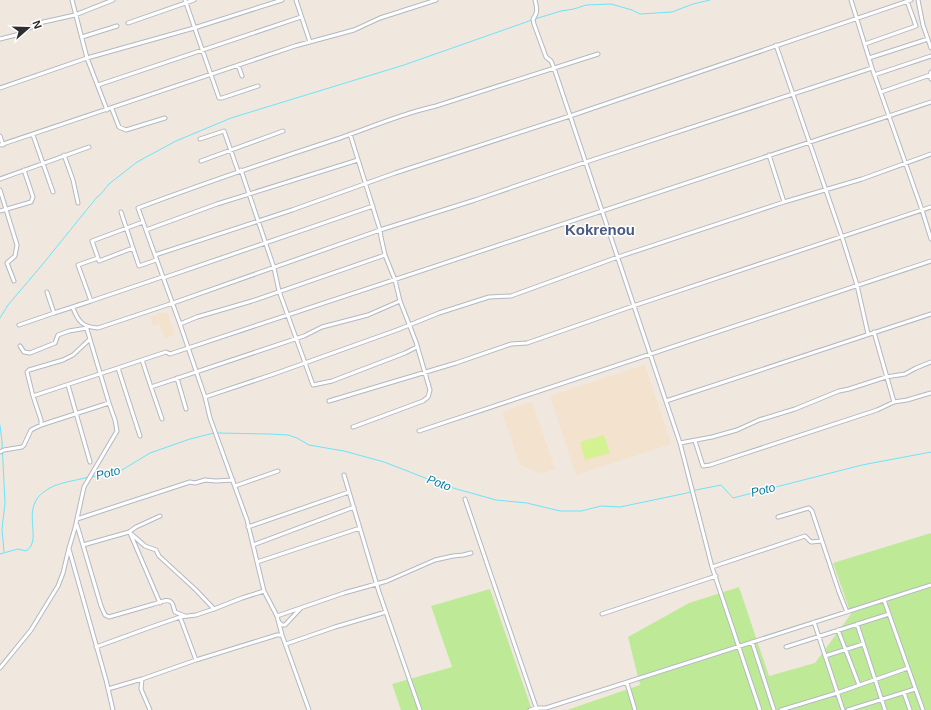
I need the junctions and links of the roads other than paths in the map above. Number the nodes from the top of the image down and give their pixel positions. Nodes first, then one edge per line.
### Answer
1 (72, 0) edge
2 (113, 0) edge
3 (194, 0) edge
4 (282, 0) edge
5 (296, 0) edge
6 (436, 0) edge
7 (535, 0) edge
8 (851, 0) edge
9 (911, 0) edge
10 (918, 0) edge
11 (185, 1) edge
12 (907, 1) junction
13 (75, 15) junction
14 (301, 17) junction
15 (857, 18) junction
16 (128, 23) dead end
17 (117, 26) dead end
18 (194, 28) junction
19 (82, 37) junction
20 (0, 39) edge
21 (928, 39) junction
22 (310, 42) junction
23 (865, 44) junction
24 (776, 45) junction
25 (931, 48) edge
26 (203, 50) junction
27 (598, 54) dead end
28 (931, 56) edge
29 (87, 58) junction
30 (869, 58) junction
31 (238, 65) junction
32 (554, 68) junction
33 (872, 68) junction
34 (212, 74) junction
35 (874, 74) junction
36 (930, 74) edge
37 (242, 76) dead end
38 (931, 79) edge
39 (98, 86) junction
40 (258, 86) dead end
41 (0, 88) edge
42 (881, 92) junction
43 (793, 94) junction
44 (931, 102) edge
45 (112, 109) junction
46 (107, 110) junction
47 (570, 116) junction
48 (889, 116) junction
49 (165, 118) dead end
50 (283, 131) dead end
51 (350, 134) junction
52 (34, 135) junction
53 (0, 136) edge
54 (200, 139) dead end
55 (810, 142) junction
56 (1, 145) edge
57 (89, 147) dead end
58 (231, 150) junction
59 (931, 154) edge
60 (64, 155) junction
61 (769, 155) junction
62 (358, 160) junction
63 (201, 161) dead end
64 (586, 162) junction
65 (43, 163) junction
66 (905, 163) junction
67 (24, 170) junction
68 (240, 171) junction
69 (0, 179) edge
70 (366, 184) junction
71 (0, 190) edge
72 (826, 190) junction
73 (53, 192) dead end
74 (248, 194) junction
75 (784, 202) junction
76 (78, 203) dead end
77 (373, 206) junction
78 (931, 207) edge
79 (5, 210) junction
80 (602, 210) junction
81 (922, 210) junction
82 (0, 211) edge
83 (121, 212) dead end
84 (257, 221) junction
85 (143, 222) junction
86 (126, 228) junction
87 (146, 230) junction
88 (380, 230) junction
89 (842, 237) junction
90 (931, 239) edge
91 (265, 242) junction
92 (133, 248) junction
93 (155, 255) junction
94 (385, 255) junction
95 (618, 257) junction
96 (98, 258) junction
97 (156, 260) junction
98 (931, 260) edge
99 (274, 268) junction
100 (163, 277) junction
101 (395, 280) junction
102 (14, 282) dead end
103 (857, 285) junction
104 (279, 291) junction
105 (47, 292) dead end
106 (91, 301) junction
107 (400, 301) junction
108 (173, 303) junction
109 (634, 306) junction
110 (73, 308) junction
111 (54, 313) junction
112 (288, 314) junction
113 (931, 314) edge
114 (180, 324) junction
115 (409, 324) junction
116 (19, 325) dead end
117 (86, 327) junction
118 (874, 332) junction
119 (868, 334) junction
120 (297, 338) junction
121 (90, 339) junction
122 (20, 346) dead end
123 (417, 347) junction
124 (188, 348) junction
125 (650, 354) junction
126 (142, 360) junction
127 (931, 362) edge
128 (305, 363) junction
129 (118, 368) junction
130 (196, 372) junction
131 (424, 372) junction
132 (100, 374) junction
133 (886, 377) junction
134 (177, 378) junction
135 (68, 385) junction
136 (151, 387) junction
137 (931, 393) edge
138 (33, 396) junction
139 (205, 397) junction
140 (329, 401) dead end
141 (666, 401) junction
142 (894, 402) junction
143 (109, 403) junction
144 (186, 409) dead end
145 (76, 414) junction
146 (162, 419) dead end
147 (40, 425) junction
148 (353, 427) dead end
149 (419, 431) dead end
150 (140, 436) dead end
151 (695, 441) junction
152 (680, 443) junction
153 (0, 452) edge
154 (90, 462) dead end
155 (278, 471) dead end
156 (344, 475) dead end
157 (233, 480) junction
158 (235, 486) junction
159 (349, 492) junction
160 (465, 499) dead end
161 (354, 507) junction
162 (160, 516) dead end
163 (778, 517) dead end
164 (77, 519) junction
165 (76, 524) junction
166 (248, 527) junction
167 (360, 528) junction
168 (129, 532) junction
169 (822, 541) junction
170 (83, 545) junction
171 (253, 545) junction
172 (69, 548) junction
173 (471, 553) dead end
174 (257, 562) junction
175 (712, 567) junction
176 (716, 576) junction
177 (377, 585) junction
178 (931, 585) edge
179 (264, 591) junction
180 (884, 600) junction
181 (160, 603) junction
182 (214, 609) junction
183 (300, 609) junction
184 (386, 612) junction
185 (847, 612) junction
186 (602, 614) dead end
187 (889, 614) junction
188 (185, 616) junction
189 (277, 616) junction
190 (180, 617) junction
191 (278, 621) junction
192 (814, 622) junction
193 (857, 624) junction
194 (838, 630) junction
195 (282, 636) junction
196 (818, 636) junction
197 (752, 642) junction
198 (286, 644) junction
199 (863, 644) junction
200 (739, 646) junction
201 (96, 647) junction
202 (786, 647) dead end
203 (844, 650) junction
204 (825, 656) junction
205 (196, 660) junction
206 (0, 668) edge
207 (908, 668) junction
208 (142, 679) junction
209 (875, 680) junction
210 (626, 683) junction
211 (858, 685) junction
212 (108, 689) junction
213 (915, 689) junction
214 (837, 693) junction
215 (904, 693) junction
216 (882, 699) junction
217 (537, 709) edge
218 (112, 710) edge
219 (150, 710) edge
220 (309, 710) edge
221 (420, 710) edge
222 (530, 710) edge
223 (635, 710) edge
224 (760, 710) edge
225 (774, 710) edge
226 (781, 710) edge
227 (843, 710) edge
228 (848, 710) edge
229 (886, 710) edge
230 (910, 710) edge
231 (923, 710) edge

1 - 13 street
2 - 13 street
3 - 11 street
4 - 18 street
5 - 14 street
6 - 22 street
7 - 32 street
8 - 15 street
9 - 12 street
10 - 21 street
11 - 16 street
11 - 18 street
12 - 15 street
12 - 23 street
13 - 19 street
13 - 20 street
14 - 22 street
14 - 26 street
15 - 23 street
15 - 24 street
17 - 19 street
18 - 26 street
18 - 29 street
19 - 29 street
21 - 25 street
21 - 30 street
22 - 31 street
23 - 30 street
24 - 43 street
24 - 47 street
26 - 34 street
26 - 39 street
27 - 32 street
28 - 35 street
29 - 39 street
29 - 41 street
30 - 33 street
31 - 34 street
31 - 37 street
32 - 47 street
32 - 51 street
33 - 35 street
33 - 43 street
34 - 40 street
34 - 45 street
35 - 42 street
36 - 38 street
36 - 42 street
39 - 46 street
42 - 48 street
43 - 55 street
43 - 64 street
44 - 48 street
45 - 46 street
45 - 49 street
46 - 52 street
47 - 64 street
47 - 70 street
48 - 55 street
48 - 66 street
50 - 58 street
51 - 62 street
51 - 68 street
52 - 56 street
52 - 65 street
53 - 56 street
54 - 58 street
55 - 61 street
55 - 72 street
57 - 60 street
58 - 63 street
58 - 68 street
59 - 66 street
60 - 65 street
60 - 76 street
61 - 75 street
61 - 80 street
62 - 70 street
62 - 74 street
64 - 80 street
64 - 88 street
65 - 67 street
65 - 73 street
66 - 72 street
66 - 81 street
67 - 69 street
67 - 79 street
68 - 74 street
68 - 85 street
70 - 77 street
70 - 84 street
71 - 79 street
72 - 75 street
72 - 89 street
74 - 84 street
74 - 87 street
75 - 95 street
77 - 88 street
77 - 91 street
78 - 81 street
79 - 82 street
79 - 102 street
80 - 95 street
80 - 101 street
81 - 89 street
81 - 90 street
83 - 86 street
84 - 91 street
84 - 93 street
85 - 86 street
85 - 87 street
86 - 92 street
86 - 96 street
87 - 93 street
88 - 94 street
88 - 99 street
89 - 103 street
89 - 109 street
91 - 99 street
91 - 100 street
92 - 96 street
92 - 97 street
93 - 97 street
94 - 101 street
94 - 104 street
95 - 109 street
95 - 115 street
96 - 106 street
97 - 100 street
98 - 103 street
99 - 104 street
99 - 108 street
100 - 106 street
100 - 108 street
101 - 107 street
101 - 112 street
103 - 119 street
103 - 125 street
104 - 112 street
104 - 114 street
105 - 111 street
106 - 110 street
107 - 115 street
107 - 120 street
108 - 114 street
108 - 117 street
109 - 125 street
109 - 131 street
110 - 111 street
110 - 117 street
111 - 116 street
112 - 120 street
112 - 124 street
113 - 118 street
114 - 124 street
115 - 123 street
115 - 128 street
117 - 121 street
117 - 122 street
118 - 119 street
118 - 133 street
119 - 141 street
120 - 128 street
120 - 130 street
121 - 132 street
121 - 138 street
123 - 128 street
123 - 131 street
124 - 126 street
124 - 130 street
125 - 141 street
125 - 149 street
126 - 129 street
126 - 136 street
127 - 133 street
128 - 139 street
129 - 132 street
129 - 150 street
130 - 134 street
130 - 139 street
131 - 140 street
131 - 148 street
132 - 135 street
132 - 143 street
133 - 142 street
133 - 151 street
134 - 136 street
134 - 144 street
135 - 138 street
135 - 145 street
136 - 146 street
137 - 142 street
138 - 147 street
139 - 157 street
141 - 152 street
142 - 151 street
143 - 145 street
143 - 164 street
145 - 147 street
145 - 154 street
147 - 153 street
151 - 152 street
152 - 175 street
155 - 158 street
156 - 159 street
157 - 158 street
157 - 164 street
158 - 166 street
159 - 161 street
159 - 166 street
160 - 217 street
161 - 167 street
161 - 171 street
162 - 168 street
163 - 169 street
164 - 165 street
165 - 170 street
165 - 172 street
166 - 171 street
167 - 174 street
167 - 177 street
168 - 170 street
168 - 181 street
168 - 182 street
169 - 175 street
169 - 185 street
170 - 181 street
171 - 174 street
172 - 201 street
172 - 206 street
173 - 177 street
174 - 179 street
175 - 176 street
176 - 186 street
176 - 200 street
177 - 183 street
177 - 184 street
178 - 180 street
179 - 182 street
179 - 189 street
180 - 185 street
180 - 187 street
181 - 188 street
182 - 188 street
183 - 189 street
183 - 191 street
184 - 198 street
184 - 221 street
185 - 192 street
187 - 193 street
187 - 207 street
188 - 190 street
189 - 191 street
190 - 201 street
190 - 205 street
191 - 195 street
192 - 196 street
192 - 197 street
193 - 194 street
193 - 199 street
194 - 196 street
194 - 203 street
195 - 198 street
195 - 205 street
196 - 202 street
196 - 204 street
197 - 200 street
197 - 225 street
198 - 220 street
199 - 203 street
199 - 209 street
200 - 210 street
200 - 224 street
201 - 212 street
203 - 204 street
203 - 211 street
204 - 214 street
205 - 208 street
207 - 209 street
207 - 213 street
208 - 212 street
208 - 219 street
209 - 211 street
209 - 216 street
210 - 217 street
210 - 223 street
211 - 214 street
212 - 218 street
213 - 215 street
213 - 231 street
214 - 226 street
214 - 227 street
215 - 216 street
215 - 230 street
216 - 228 street
216 - 229 street
217 - 222 street

